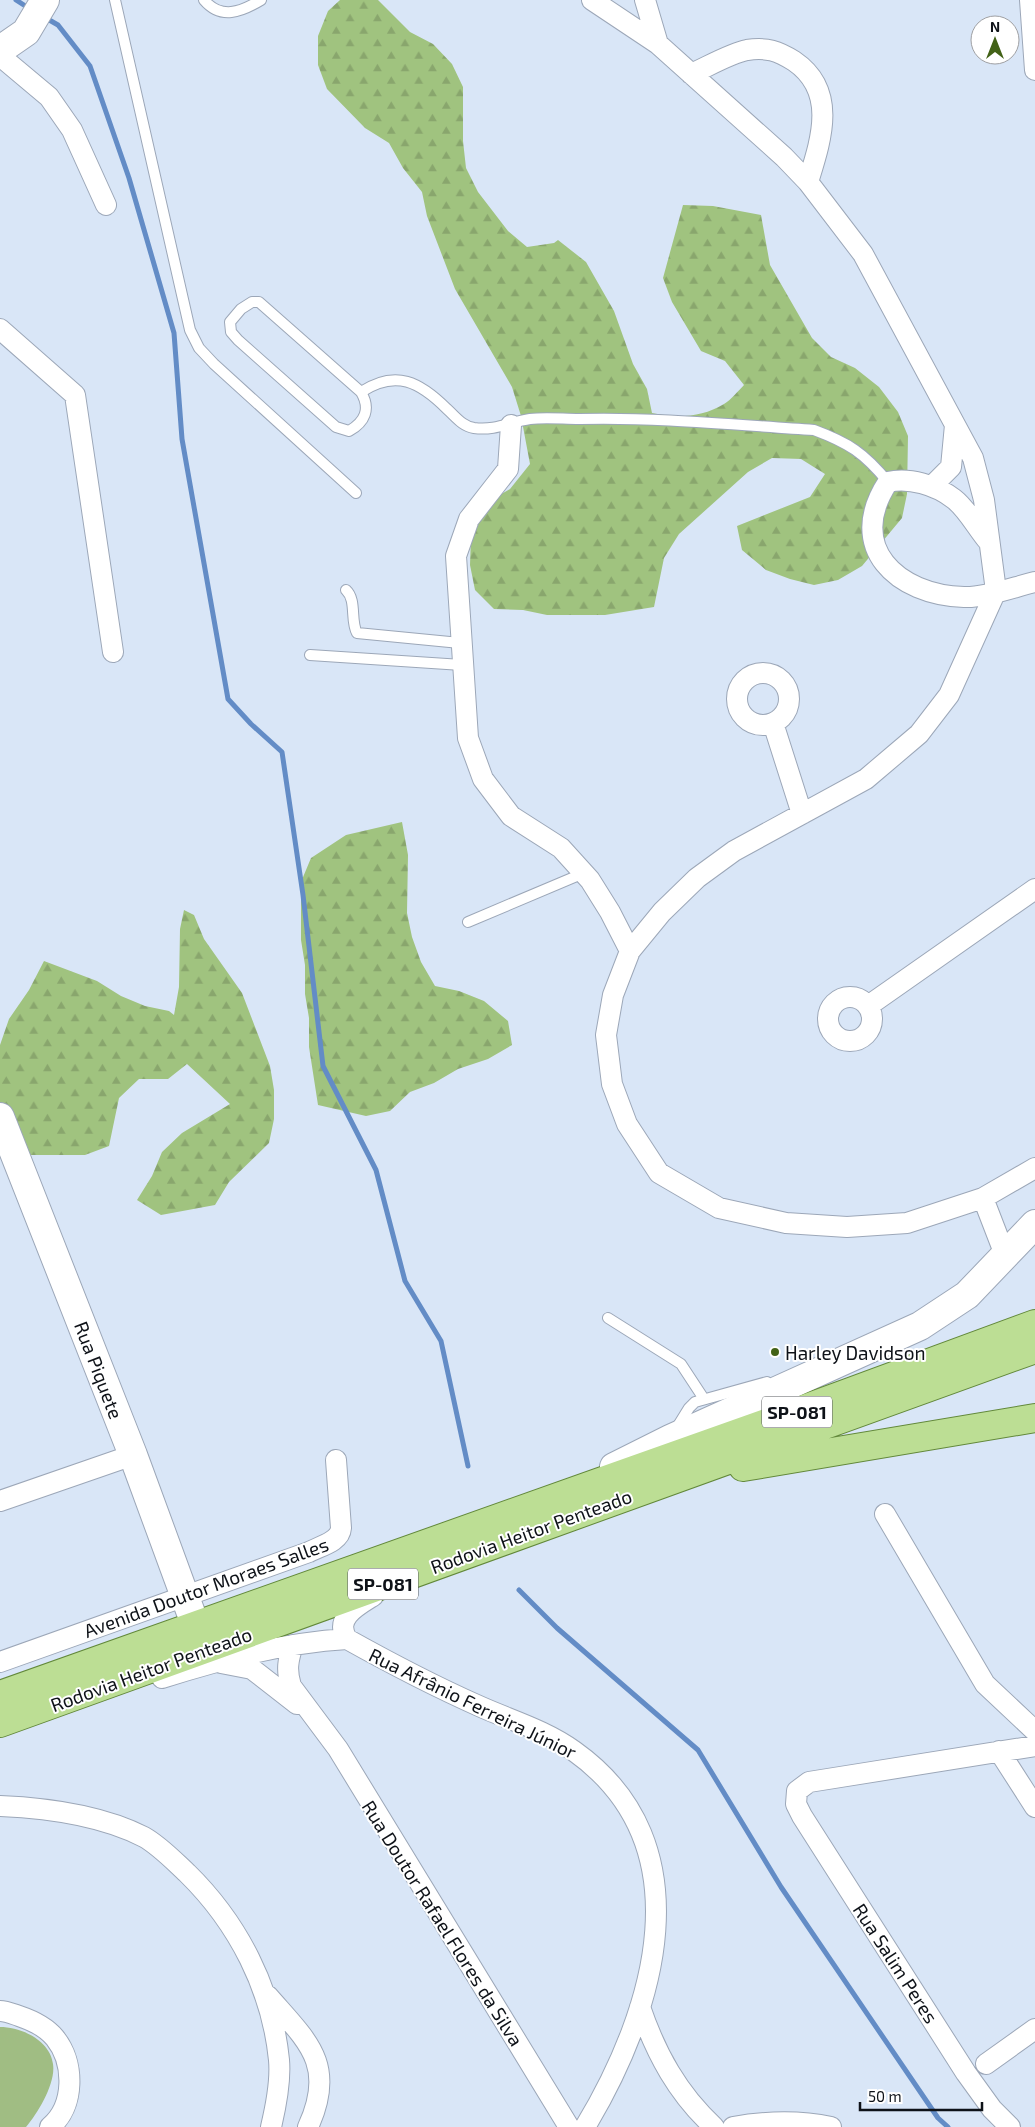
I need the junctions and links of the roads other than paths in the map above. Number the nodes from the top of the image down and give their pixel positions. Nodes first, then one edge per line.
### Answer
1 (115, 0) edge
2 (204, 0) edge
3 (261, 0) edge
4 (645, 0) edge
5 (1030, 0) edge
6 (44, 1) edge
7 (604, 2) edge
8 (658, 44) junction
9 (0, 50) edge
10 (0, 56) edge
11 (1035, 70) edge
12 (691, 74) junction
13 (808, 182) junction
14 (106, 205) dead end
15 (0, 329) edge
16 (361, 392) junction
17 (955, 423) junction
18 (511, 424) junction
19 (888, 482) junction
20 (932, 486) junction
21 (356, 493) dead end
22 (988, 542) junction
23 (1035, 582) edge
24 (346, 590) dead end
25 (996, 592) junction
26 (460, 642) junction
27 (113, 652) dead end
28 (310, 655) dead end
29 (462, 665) junction
30 (773, 723) dead end
31 (802, 814) junction
32 (584, 873) junction
33 (1035, 890) edge
34 (468, 922) dead end
35 (630, 951) junction
36 (868, 1006) dead end
37 (0, 1117) edge
38 (1035, 1168) edge
39 (983, 1198) junction
40 (1035, 1224) edge
41 (1005, 1255) junction
42 (608, 1318) dead end
43 (1035, 1324) edge
44 (1035, 1349) edge
45 (830, 1365) junction
46 (704, 1399) junction
47 (1035, 1418) edge
48 (670, 1439) junction
49 (133, 1454) junction
50 (336, 1460) dead end
51 (673, 1479) junction
52 (558, 1497) junction
53 (0, 1501) edge
54 (885, 1514) dead end
55 (403, 1577) junction
56 (183, 1596) junction
57 (195, 1624) junction
58 (347, 1639) junction
59 (293, 1645) junction
60 (0, 1662) edge
61 (214, 1662) junction
62 (0, 1695) edge
63 (72, 1697) junction
64 (316, 1719) junction
65 (0, 1724) edge
66 (1035, 1731) edge
67 (1035, 1746) edge
68 (999, 1751) junction
69 (0, 1806) edge
70 (1035, 1807) edge
71 (266, 1994) junction
72 (640, 2008) junction
73 (0, 2012) edge
74 (1035, 2029) edge
75 (986, 2064) dead end
76 (50, 2127) edge
77 (271, 2127) edge
78 (308, 2127) edge
79 (569, 2127) edge
80 (585, 2127) edge
81 (714, 2127) edge
82 (734, 2127) edge
83 (831, 2127) edge
84 (1010, 2127) edge

1 - 21 lane
2 - 3 lane
4 - 8 street
5 - 11 street
6 - 9 street
7 - 8 street
8 - 12 street
10 - 14 street
12 - 13 street
12 - 13 street
13 - 17 street
15 - 27 street
16 - 16 lane
16 - 18 lane
17 - 20 street
17 - 22 street
18 - 19 lane
18 - 26 street
19 - 20 street
19 - 25 street
20 - 22 street
22 - 25 street
23 - 25 street
24 - 26 lane
25 - 31 street
26 - 29 street
28 - 29 lane
29 - 32 street
30 - 31 street
31 - 35 street
32 - 34 lane
32 - 35 street
33 - 36 street
35 - 39 street
37 - 49 street, Rua Piquete
38 - 39 street
39 - 41 street
40 - 41 street
41 - 45 street
42 - 46 lane
43 - 52 main road, Rodovia Heitor Penteado / SP-081
44 - 51 main road, Rodovia Heitor Penteado / SP-081
45 - 46 lane
45 - 48 street
46 - 48 lane
47 - 51 main road
48 - 52 street
49 - 53 street
49 - 56 street, Rua Piquete
50 - 56 street, Avenida Doutor Moraes Salles
51 - 55 main road, Rodovia Heitor Penteado / SP-081
52 - 57 main road, Rodovia Heitor Penteado / SP-081
54 - 66 street
55 - 58 street, Rua Afrânio Ferreira Júnior
55 - 63 main road, Rodovia Heitor Penteado / SP-081
56 - 57 street, Rua Piquete
56 - 60 street, Avenida Doutor Moraes Salles
57 - 62 main road, Rodovia Heitor Penteado / SP-081
58 - 59 street, Rua Afrânio Ferreira Júnior
58 - 72 street, Rua Afrânio Ferreira Júnior
59 - 61 street, Rua Afrânio Ferreira Júnior
59 - 64 street, Rua Doutor Rafael Flores da Silva
61 - 63 street, Rua Afrânio Ferreira Júnior
61 - 64 street, Rua Doutor Rafael Flores da Silva
63 - 65 main road, Rodovia Heitor Penteado / SP-081
64 - 79 street, Rua Doutor Rafael Flores da Silva
67 - 68 street
68 - 70 street
68 - 84 street, Rua Salim Peres
69 - 71 street
71 - 77 street
71 - 78 street
72 - 80 street, Rua Afrânio Ferreira Júnior
72 - 81 street
73 - 76 street
74 - 75 street
82 - 83 street

